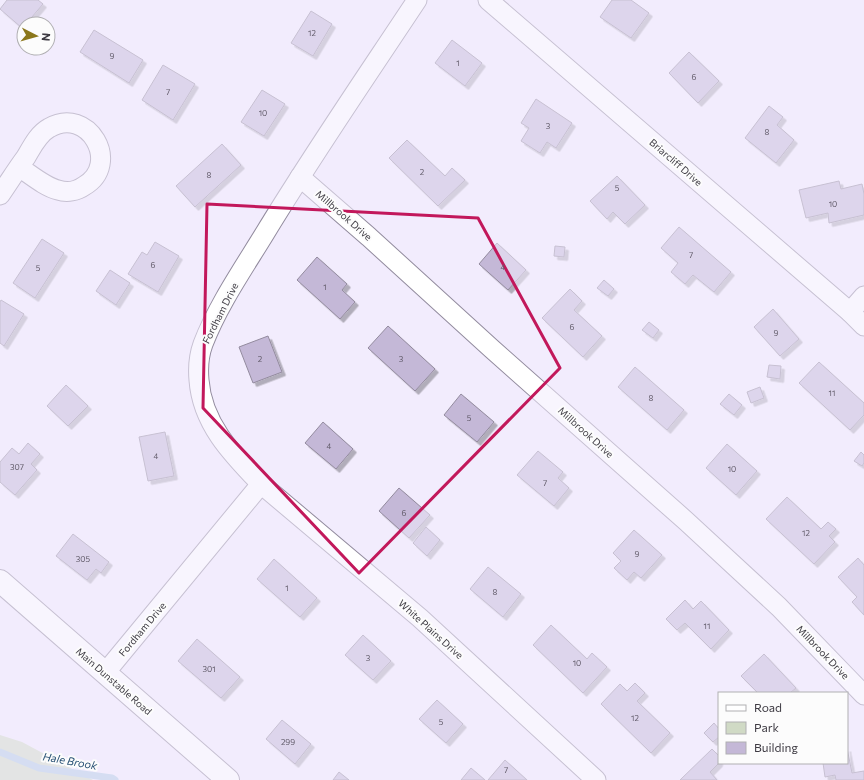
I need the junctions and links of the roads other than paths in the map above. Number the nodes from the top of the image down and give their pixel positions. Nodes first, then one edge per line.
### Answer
1 (417, 0) edge
2 (488, 0) edge
3 (19, 167) dead end
4 (300, 177) junction
5 (0, 194) edge
6 (864, 296) edge
7 (850, 312) junction
8 (864, 326) edge
9 (262, 484) junction
10 (0, 581) edge
11 (105, 674) junction
12 (864, 695) edge
13 (228, 780) edge
14 (596, 780) edge

1 - 4 street, Fordham Drive
2 - 7 street, Briarcliff Drive
3 - 5 street
4 - 9 street, Fordham Drive
4 - 12 street, Millbrook Drive
6 - 7 street
7 - 8 street, Briarcliff Drive
9 - 11 street, Fordham Drive
9 - 14 street, White Plains Drive
10 - 11 main road, Main Dunstable Road
11 - 13 main road, Main Dunstable Road

